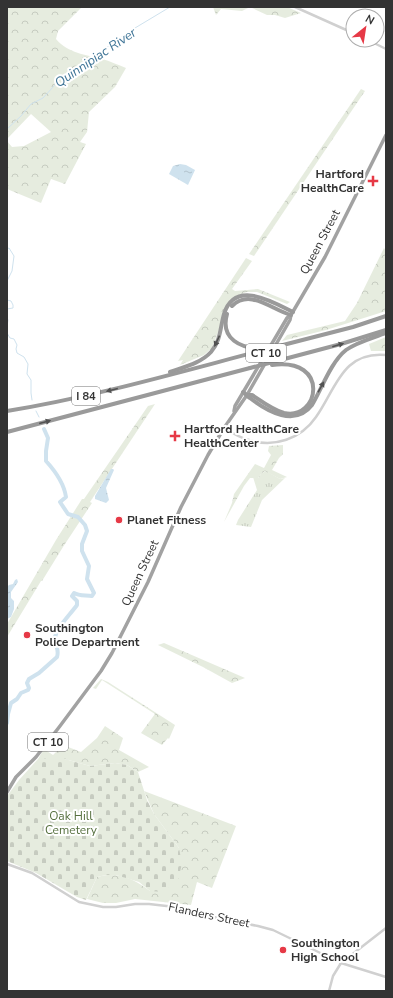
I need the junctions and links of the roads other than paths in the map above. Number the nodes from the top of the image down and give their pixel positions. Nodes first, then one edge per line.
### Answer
1 (295, 7) edge
2 (345, 29) edge
3 (386, 135) edge
4 (292, 314) junction
5 (386, 316) edge
6 (386, 330) edge
7 (386, 333) edge
8 (261, 349) junction
9 (386, 355) edge
10 (273, 363) junction
11 (164, 375) junction
12 (245, 394) junction
13 (7, 411) edge
14 (224, 428) junction
15 (7, 432) edge
16 (7, 792) edge
17 (7, 864) edge
18 (386, 928) edge
19 (341, 962) junction
20 (386, 977) edge
21 (329, 991) edge

1 - 2 street
3 - 4 highway, Queen Street / CT 10
4 - 8 highway
4 -> 11 highway
4 - 12 highway, Queen Street / CT 10
5 - 8 highway, bridge
10 -> 6 highway
12 -> 7 highway
8 - 11 highway, I 84
9 - 14 street
10 - 12 highway
15 -> 10 highway, I 84, bridge
11 -> 13 highway, I 84
12 - 14 highway, Queen Street / CT 10
14 - 16 highway, Queen Street / CT 10
17 - 19 street, Flanders Street
18 - 19 street
19 - 20 street, Flanders Street
19 - 21 street

